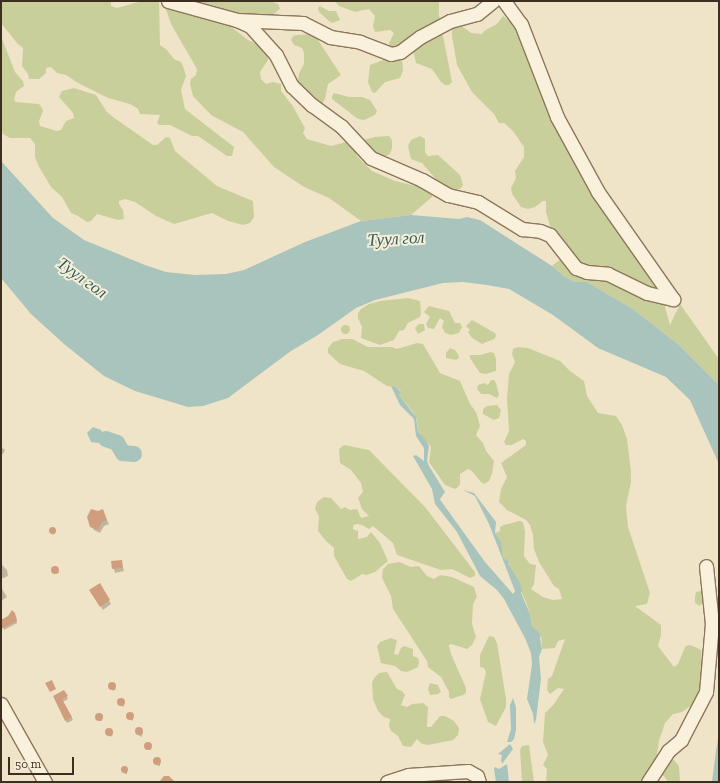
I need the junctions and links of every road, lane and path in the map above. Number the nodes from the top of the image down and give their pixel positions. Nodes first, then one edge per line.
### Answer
1 (168, 1) edge
2 (493, 1) edge
3 (504, 1) edge
4 (237, 20) junction
5 (706, 566) dead end
6 (1, 704) edge
7 (45, 782) edge
8 (387, 782) edge
9 (480, 782) edge
10 (648, 782) edge

1 - 4 street
2 - 4 street
3 - 4 street
5 - 10 street
6 - 7 street
8 - 9 street

